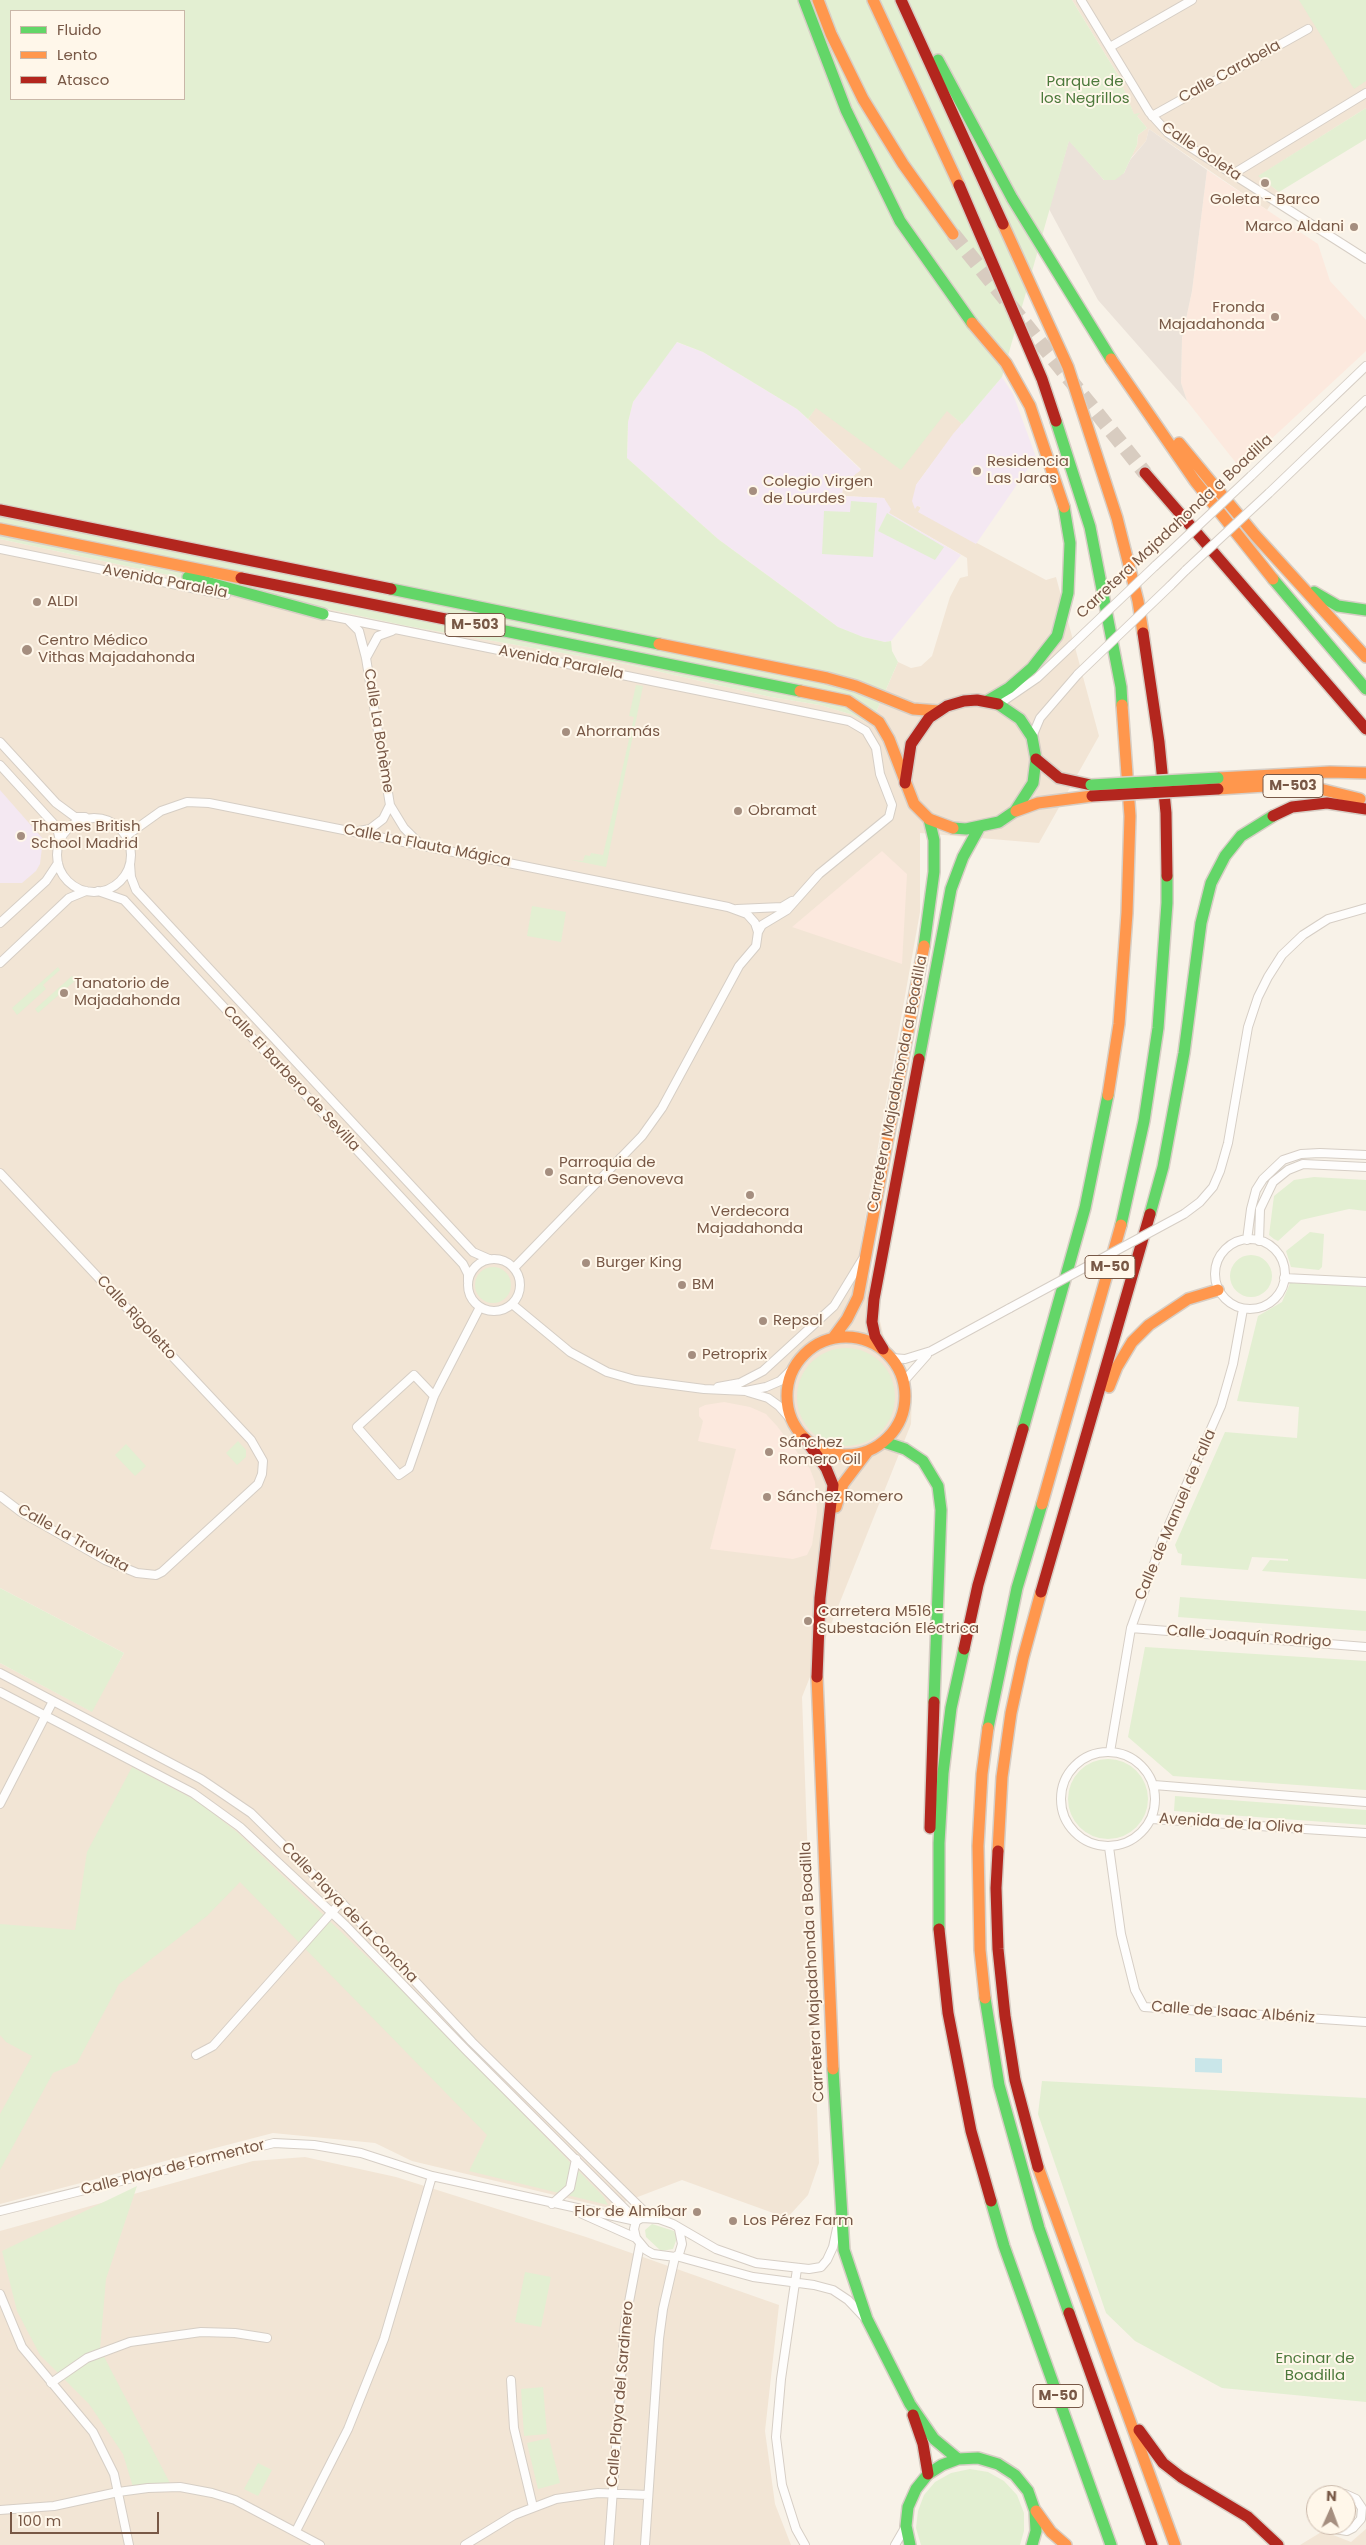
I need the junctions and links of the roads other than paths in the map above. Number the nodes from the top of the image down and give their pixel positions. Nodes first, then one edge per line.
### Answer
1 (804, 0) edge
2 (818, 0) edge
3 (873, 0) edge
4 (901, 0) edge
5 (907, 0) edge
6 (1081, 0) edge
7 (1192, 0) edge
8 (1308, 29) dead end
9 (1110, 47) junction
10 (1366, 93) edge
11 (1152, 116) junction
12 (1233, 174) junction
13 (954, 234) tunnel mouth
14 (1366, 260) edge
15 (1366, 366) edge
16 (1120, 374) junction
17 (1366, 400) edge
18 (1145, 473) tunnel mouth
19 (0, 510) edge
20 (0, 529) edge
21 (25, 534) junction
22 (1255, 535) junction
23 (0, 549) edge
24 (1366, 610) edge
25 (323, 614) junction
26 (346, 619) junction
27 (399, 630) junction
28 (1366, 657) edge
29 (366, 658) junction
30 (1366, 689) edge
31 (987, 701) junction
32 (999, 704) junction
33 (939, 710) junction
34 (1366, 729) edge
35 (1032, 737) junction
36 (0, 742) edge
37 (1036, 760) junction
38 (0, 765) edge
39 (1366, 774) edge
40 (905, 783) junction
41 (1218, 784) junction
42 (1091, 790) junction
43 (1366, 802) edge
44 (390, 805) junction
45 (1366, 809) edge
46 (1015, 811) junction
47 (91, 818) junction
48 (929, 819) junction
49 (979, 828) junction
50 (354, 832) junction
51 (126, 836) junction
52 (60, 841) junction
53 (421, 845) junction
54 (58, 863) junction
55 (130, 864) junction
56 (87, 891) junction
57 (98, 891) junction
58 (796, 899) junction
59 (1366, 908) edge
60 (735, 909) junction
61 (0, 923) edge
62 (758, 932) junction
63 (0, 963) edge
64 (1366, 1155) edge
65 (1366, 1167) edge
66 (0, 1173) edge
67 (1247, 1240) junction
68 (1259, 1241) junction
69 (867, 1251) junction
70 (489, 1259) junction
71 (514, 1268) junction
72 (1284, 1275) junction
73 (1366, 1281) edge
74 (468, 1282) junction
75 (1218, 1290) junction
76 (512, 1304) junction
77 (480, 1307) junction
78 (1243, 1309) junction
79 (833, 1338) junction
80 (883, 1349) junction
81 (931, 1351) junction
82 (892, 1358) junction
83 (795, 1366) junction
84 (904, 1381) junction
85 (704, 1389) junction
86 (746, 1391) junction
87 (434, 1396) junction
88 (794, 1424) junction
89 (805, 1438) junction
90 (884, 1442) junction
91 (868, 1451) junction
92 (0, 1496) edge
93 (1063, 1516) junction
94 (830, 1526) junction
95 (148, 1576) joint
96 (1131, 1628) junction
97 (1366, 1647) edge
98 (0, 1674) edge
99 (0, 1692) edge
100 (53, 1701) junction
101 (46, 1716) junction
102 (1110, 1752) junction
103 (1154, 1785) junction
104 (1366, 1802) edge
105 (0, 1804) edge
106 (1152, 1819) junction
107 (1366, 1833) edge
108 (1109, 1847) junction
109 (341, 1902) junction
110 (332, 1913) junction
111 (1366, 2022) edge
112 (196, 2055) dead end
113 (576, 2159) junction
114 (432, 2176) junction
115 (552, 2204) junction
116 (570, 2208) junction
117 (0, 2211) edge
118 (840, 2212) junction
119 (650, 2217) junction
120 (637, 2221) junction
121 (679, 2229) junction
122 (638, 2241) junction
123 (1004, 2246) junction
124 (676, 2257) junction
125 (796, 2268) junction
126 (795, 2284) junction
127 (0, 2294) edge
128 (866, 2319) junction
129 (267, 2338) dead end
130 (511, 2380) dead end
131 (51, 2383) junction
132 (1117, 2389) junction
133 (910, 2404) junction
134 (958, 2460) junction
135 (928, 2474) junction
136 (118, 2492) junction
137 (613, 2494) junction
138 (648, 2495) junction
139 (1356, 2499) joint
140 (1366, 2499) edge
141 (533, 2507) junction
142 (0, 2510) edge
143 (1035, 2511) junction
144 (1364, 2518) edge
145 (906, 2526) junction
146 (296, 2531) junction
147 (129, 2545) edge
148 (320, 2545) edge
149 (465, 2545) edge
150 (609, 2545) edge
151 (645, 2545) edge
152 (805, 2545) edge
153 (895, 2545) edge
154 (910, 2545) edge
155 (1032, 2545) edge
156 (1066, 2545) edge
157 (1111, 2545) edge
158 (1152, 2545) edge
159 (1175, 2545) edge
160 (1278, 2545) edge

1 - 31 main road
2 - 13 main road
3 - 123 main road, M-50
4 - 158 main road, M-50
5 - 16 main road
6 - 9 street, Calle Goleta
7 - 9 street
8 - 11 street, Calle Carabela
9 - 11 street, Calle Goleta
10 - 12 street
11 - 12 street, Calle Goleta
12 - 14 street, Calle Goleta
15 - 32 street, Carretera Majadahonda a Boadilla, bridge
16 - 22 main road
16 - 30 main road
17 - 35 street, bridge
18 - 34 main road
19 - 33 main road, M-503
20 - 21 main road, M-503
21 - 25 main road, M-503
21 - 40 main road, M-503
22 - 24 main road
22 - 28 main road
23 - 25 street, Avenida Paralela
25 - 26 street, Avenida Paralela
26 - 27 street, Avenida Paralela
26 - 29 street, Calle La Bohème
27 - 29 street, Calle La Bohème
27 - 58 street, Avenida Paralela
29 - 44 street, Calle La Bohème
31 - 32 main road, M-503
31 - 33 main road, M-503
32 - 35 main road, M-503
33 - 40 main road, M-503
35 - 37 main road, M-503
36 - 47 street
37 - 42 main road, M-503
37 - 46 main road, M-503
38 - 52 street
39 - 41 main road, M-503
40 - 48 main road, M-503
41 - 42 main road, M-503, bridge
41 - 43 main road, M-503
42 - 46 main road, M-503
44 - 50 street, Calle La Bohème
44 - 53 street, Calle La Bohème
45 - 93 main road
46 - 49 main road, M-503
47 - 51 street
47 - 52 street
48 - 49 main road, M-503
48 - 69 main road, Carretera Majadahonda a Boadilla
49 - 80 main road, Carretera Majadahonda a Boadilla
50 - 51 street, Calle La Flauta Mágica
50 - 53 street, Calle La Flauta Mágica
51 - 55 street
52 - 54 street
53 - 60 street, Calle La Flauta Mágica
54 - 56 street
54 - 61 street
55 - 57 street
55 - 70 street, Calle El Barbero de Sevilla
56 - 57 street
56 - 63 street
57 - 74 street, Calle El Barbero de Sevilla
58 - 60 street
58 - 62 street
59 - 81 street, bridge
60 - 62 street
62 - 71 street
64 - 67 street
65 - 68 street
66 - 95 street, Calle Rigoletto
67 - 68 street
67 - 75 street
68 - 72 street
69 - 79 main road, Carretera Majadahonda a Boadilla
69 - 85 street
70 - 71 street
70 - 74 street
71 - 76 street
72 - 73 street
72 - 78 street
74 - 77 street
75 - 78 street
75 - 93 main road
76 - 77 street
76 - 85 street
77 - 87 street
78 - 96 street, Calle de Manuel de Falla
79 - 80 main road
79 - 83 main road
80 - 82 main road
81 - 82 street
81 - 84 street
82 - 84 main road
83 - 86 street
83 - 88 main road
84 - 90 main road
85 - 86 street
86 - 88 street
87 - 87 street
88 - 89 main road
89 - 91 main road
89 - 94 main road, Carretera Majadahonda a Boadilla
90 - 91 main road
90 - 123 main road
91 - 94 main road, Carretera Majadahonda a Boadilla
92 - 95 street, Calle La Traviata
93 - 132 main road
94 - 118 main road, Carretera Majadahonda a Boadilla
96 - 97 street, Calle Joaquín Rodrigo
96 - 102 street, Calle de Manuel de Falla
98 - 100 street, Calle Playa de la Concha
99 - 101 street, Calle Playa de la Concha
100 - 101 street
100 - 109 street, Calle Playa de la Concha
101 - 105 street
101 - 110 street, Calle Playa de la Concha
102 - 103 street
102 - 108 street
103 - 104 street
103 - 106 street
106 - 107 street, Avenida de la Oliva
106 - 108 street, Avenida de la Oliva
108 - 111 street, Calle de Isaac Albéniz
109 - 110 street
109 - 119 street, Calle Playa de la Concha
110 - 112 street
110 - 113 street, Calle Playa de la Concha
113 - 115 street
113 - 120 street, Calle Playa de la Concha
114 - 115 street, Calle Playa de Formentor
114 - 117 street, Calle Playa de Formentor
114 - 146 street
115 - 116 street, Calle Playa de Formentor
116 - 120 street, Calle Playa de Formentor
116 - 122 street, Calle Playa de Formentor
118 - 125 street
118 - 128 main road, Carretera Majadahonda a Boadilla
119 - 120 street
119 - 121 street
120 - 122 street
121 - 124 street
121 - 125 street
122 - 124 street
122 - 137 street, Calle Playa del Sardinero
123 - 157 main road, M-50
124 - 126 street
124 - 138 street
125 - 126 street
126 - 128 street
126 - 152 street
127 - 131 street
128 - 133 main road, Carretera Majadahonda a Boadilla
129 - 131 street
130 - 141 street
131 - 136 street
132 - 159 main road
132 - 160 main road
133 - 134 main road, Carretera Majadahonda a Boadilla
133 - 135 main road, Carretera Majadahonda a Boadilla
134 - 135 main road
134 - 143 main road
135 - 145 main road
136 - 142 street
136 - 146 street
136 - 147 street
137 - 138 street
137 - 141 street
137 - 150 street, Calle Playa del Sardinero
138 - 151 street
139 - 140 street
139 - 144 street
141 - 149 street
143 - 155 main road
143 - 156 main road
145 - 153 street
145 - 154 main road
146 - 148 street

